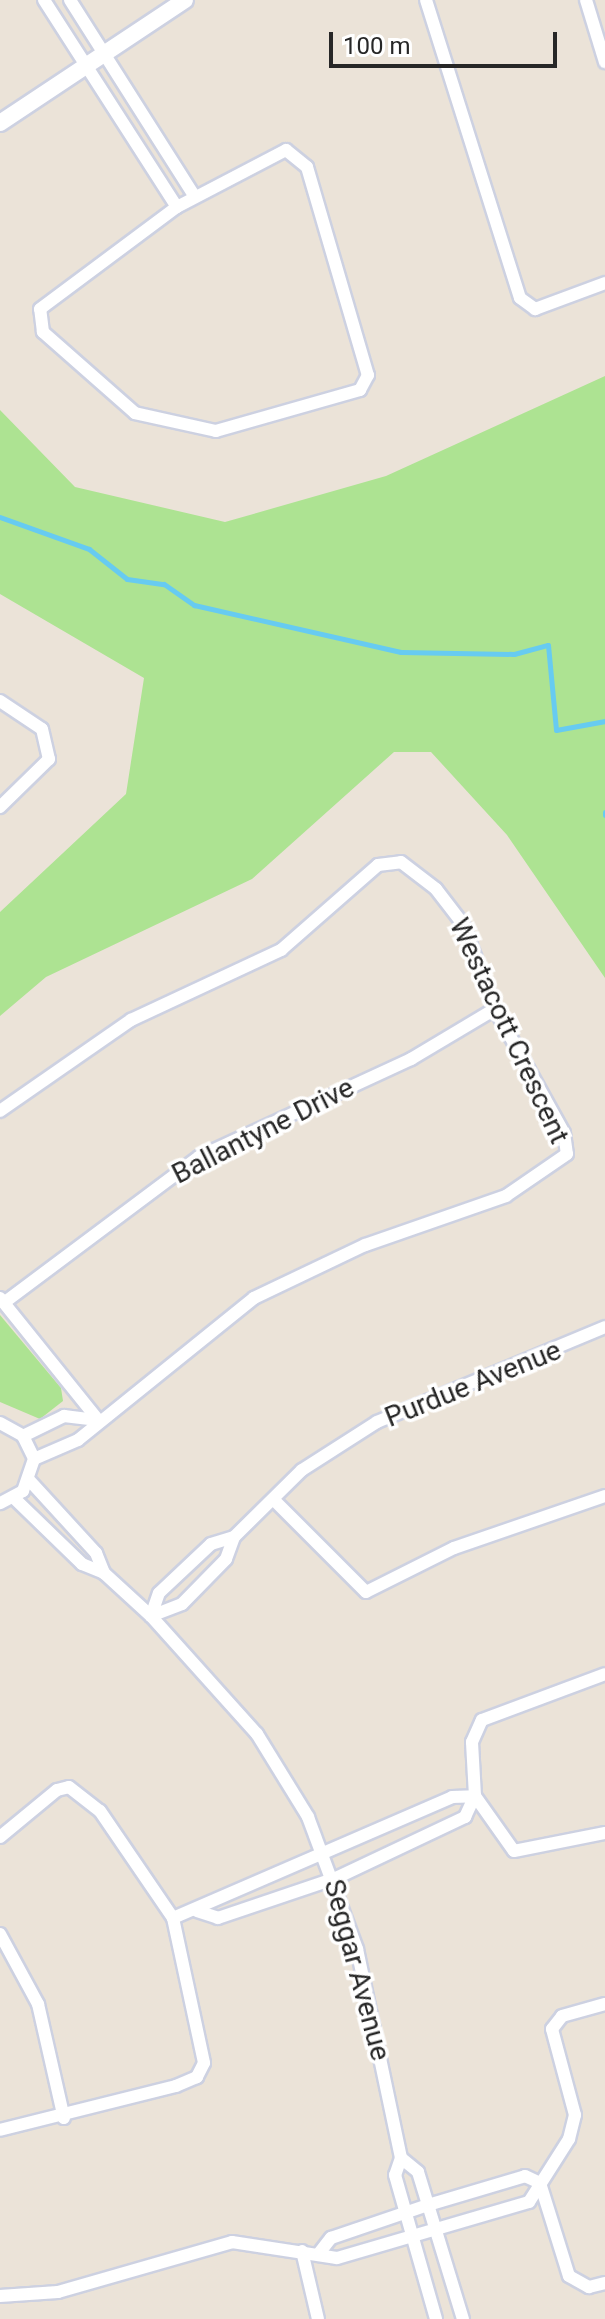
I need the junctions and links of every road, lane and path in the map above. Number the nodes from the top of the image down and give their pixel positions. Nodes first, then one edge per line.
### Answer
1 (44, 0) edge
2 (70, 0) edge
3 (185, 0) edge
4 (426, 0) edge
5 (586, 0) edge
6 (105, 58) junction
7 (605, 62) edge
8 (88, 67) junction
9 (0, 123) edge
10 (195, 197) junction
11 (177, 207) junction
12 (605, 283) edge
13 (0, 701) edge
14 (0, 807) edge
15 (495, 1009) junction
16 (0, 1111) edge
17 (2, 1300) edge
18 (605, 1327) edge
19 (98, 1420) junction
20 (0, 1423) edge
21 (23, 1436) junction
22 (34, 1459) junction
23 (30, 1481) junction
24 (605, 1496) edge
25 (14, 1498) junction
26 (274, 1500) junction
27 (0, 1503) edge
28 (234, 1537) junction
29 (104, 1573) junction
30 (151, 1616) junction
31 (605, 1674) edge
32 (475, 1796) junction
33 (605, 1833) edge
34 (0, 1837) edge
35 (323, 1852) junction
36 (336, 1878) junction
37 (197, 1911) junction
38 (173, 1918) junction
39 (0, 1934) edge
40 (605, 2004) edge
41 (64, 2118) junction
42 (0, 2130) edge
43 (401, 2158) junction
44 (540, 2183) junction
45 (428, 2205) junction
46 (404, 2213) junction
47 (435, 2227) junction
48 (411, 2238) junction
49 (302, 2251) junction
50 (320, 2252) junction
51 (605, 2283) edge
52 (0, 2296) edge
53 (318, 2319) edge
54 (436, 2319) edge
55 (463, 2319) edge

1 - 8 street
2 - 6 street
3 - 6 street
4 - 12 street
5 - 7 street
6 - 8 street
6 - 10 street
8 - 9 street
8 - 11 street
10 - 11 street
10 - 11 street
13 - 14 street
15 - 16 street, Westacott Crescent
15 - 17 street, Ballantyne Drive
15 - 19 street, Westacott Crescent
17 - 19 street
18 - 26 street, Purdue Avenue
19 - 21 street
19 - 22 street, Westacott Crescent
20 - 21 street
21 - 22 street
22 - 23 street
23 - 25 street
23 - 29 street, Seggar Avenue
24 - 26 street
25 - 27 street
25 - 29 street, Seggar Avenue
26 - 28 street, Purdue Avenue
28 - 30 street, Purdue Avenue
28 - 30 street, Purdue Avenue
29 - 30 street, Seggar Avenue
30 - 35 street, Seggar Avenue
31 - 32 street
32 - 33 street
32 - 35 street
32 - 36 street
34 - 38 street
35 - 36 street, Seggar Avenue
35 - 37 street
36 - 37 street
36 - 43 street, Seggar Avenue
37 - 38 street
38 - 41 street
39 - 41 street
40 - 44 street
41 - 42 street
43 - 45 street, Seggar Avenue
43 - 46 street, Seggar Avenue
44 - 45 street
44 - 47 street
44 - 51 street
45 - 46 street
45 - 47 street, Seggar Avenue
46 - 48 street, Seggar Avenue
46 - 50 street
47 - 48 street
47 - 55 street, Seggar Avenue
48 - 50 street
48 - 54 street, Seggar Avenue
49 - 50 street
49 - 52 street
49 - 53 street

